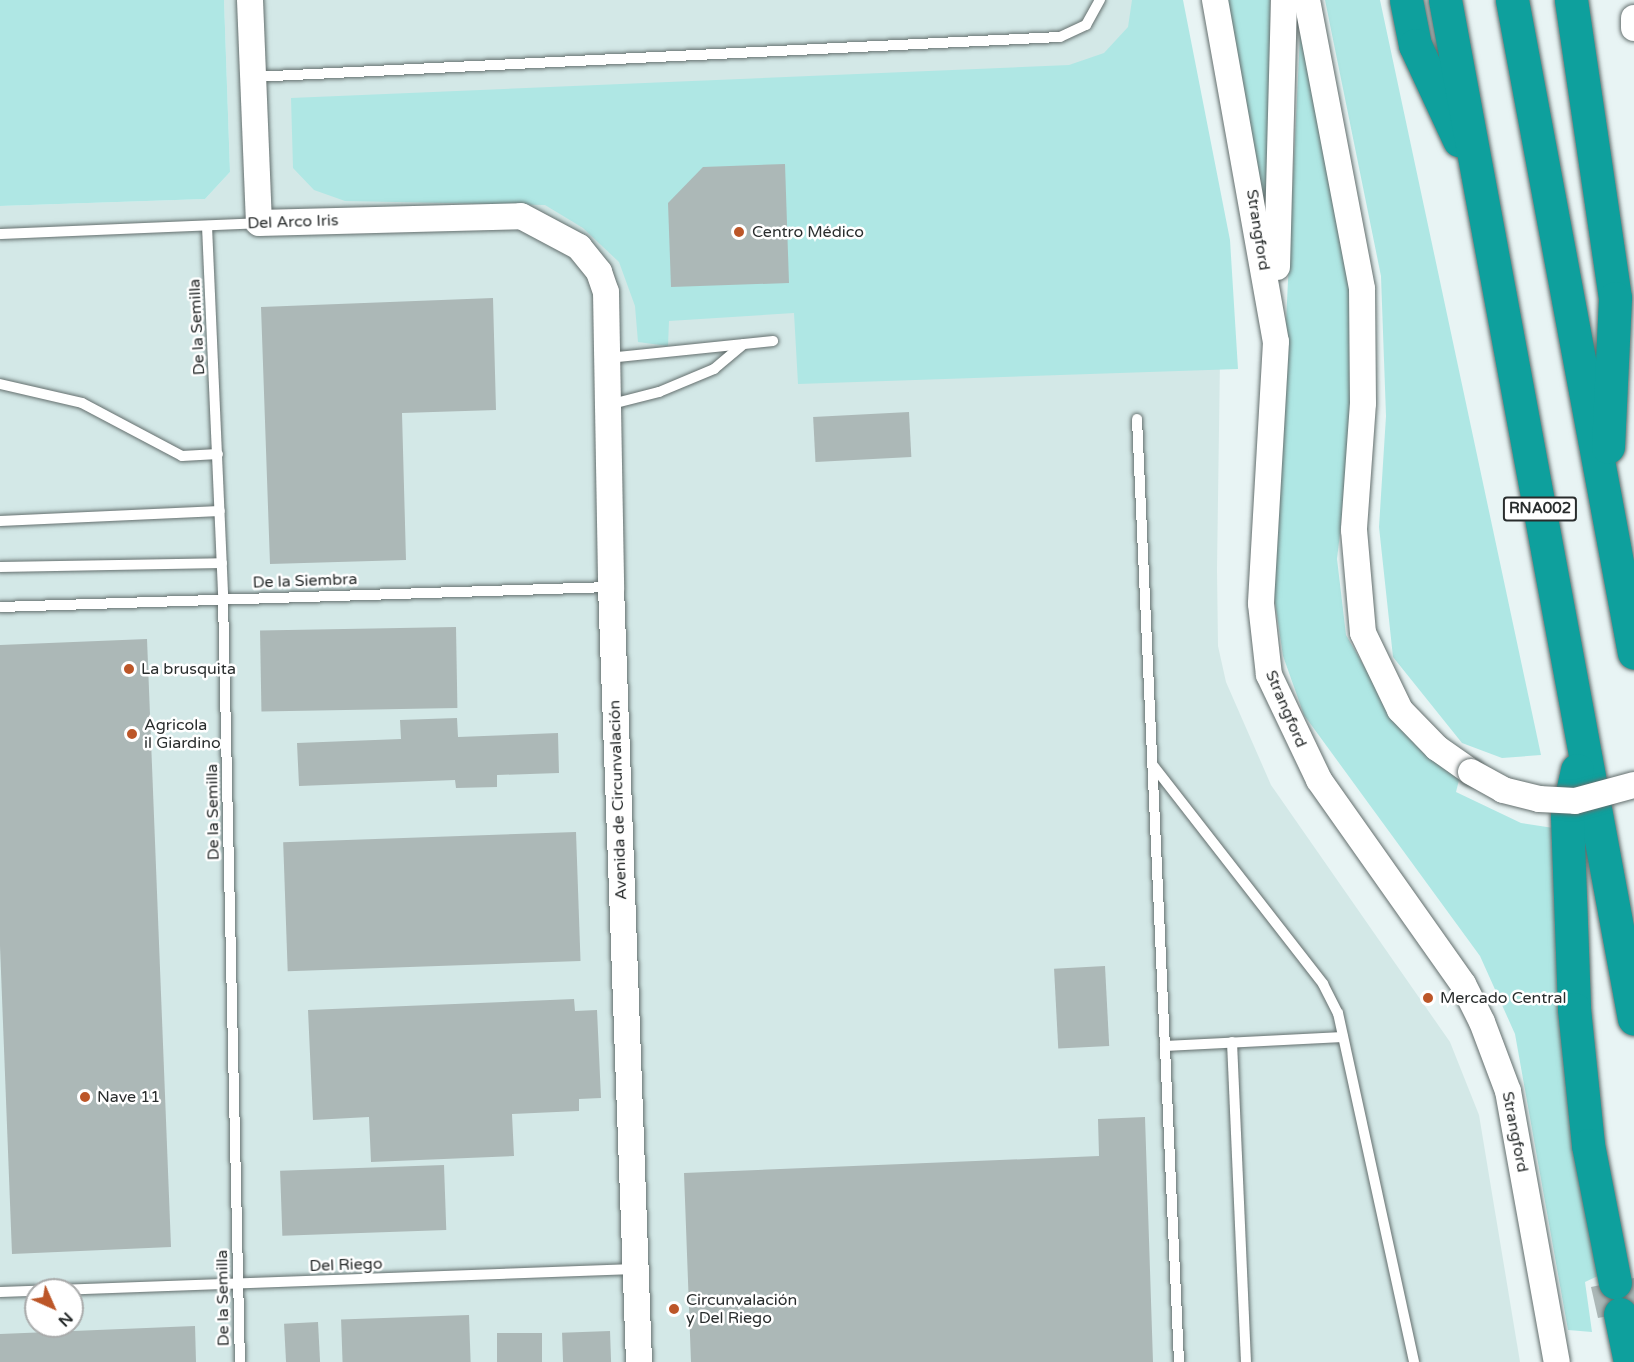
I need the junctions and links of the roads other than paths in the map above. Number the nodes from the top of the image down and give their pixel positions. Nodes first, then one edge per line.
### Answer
1 (250, 0) edge
2 (1100, 0) edge
3 (1215, 0) edge
4 (1284, 0) edge
5 (1307, 0) edge
6 (1406, 0) edge
7 (1445, 0) edge
8 (1512, 0) edge
9 (1571, 0) edge
10 (1634, 18) edge
11 (1634, 28) edge
12 (253, 77) junction
13 (1479, 184) junction
14 (260, 224) junction
15 (207, 226) junction
16 (0, 234) edge
17 (579, 247) joint
18 (773, 341) dead end
19 (1276, 342) junction
20 (744, 344) junction
21 (607, 358) junction
22 (0, 384) edge
23 (608, 405) junction
24 (1137, 419) dead end
25 (218, 454) junction
26 (1606, 502) junction
27 (220, 511) junction
28 (0, 521) edge
29 (222, 563) junction
30 (0, 567) edge
31 (610, 587) junction
32 (224, 598) junction
33 (0, 607) edge
34 (1634, 653) edge
35 (1583, 742) junction
36 (1152, 764) junction
37 (1634, 785) edge
38 (1634, 1018) edge
39 (1343, 1037) junction
40 (1232, 1042) junction
41 (1165, 1046) junction
42 (635, 1269) junction
43 (238, 1283) junction
44 (84, 1289) edge
45 (24, 1291) edge
46 (0, 1292) edge
47 (240, 1362) edge
48 (639, 1362) edge
49 (1179, 1362) edge
50 (1246, 1362) edge
51 (1414, 1362) edge
52 (1557, 1362) edge
53 (1630, 1362) edge

1 - 12 street
2 - 12 lane
3 - 19 street, Strangford
4 - 19 street
5 - 37 street, bridge
6 - 13 highway
7 - 13 highway, RNA002
8 - 26 highway
9 - 26 highway
10 - 11 street
12 - 14 street
13 - 35 highway, RNA002
14 - 15 lane, Del Arco Iris
14 - 17 street, Del Arco Iris
15 - 16 lane, Del Arco Iris
15 - 25 lane, De la Semilla
17 - 21 street, Avenida de Circunvalación
18 - 20 lane
19 - 52 street, Strangford
20 - 21 lane
20 - 23 lane
21 - 23 street, Avenida de Circunvalación
22 - 25 lane
23 - 31 street, Avenida de Circunvalación
24 - 36 lane
25 - 27 lane, De la Semilla
26 - 34 highway
27 - 28 lane
27 - 29 lane, De la Semilla
29 - 30 lane
29 - 32 lane, De la Semilla
31 - 32 lane, De la Siembra
31 - 42 street, Avenida de Circunvalación
32 - 33 lane, De la Siembra
32 - 43 lane, De la Semilla
35 - 38 highway, RNA002
35 - 53 highway
36 - 39 lane
36 - 41 lane
39 - 40 lane
39 - 51 lane
40 - 41 lane
40 - 50 lane
41 - 49 lane
42 - 43 lane, Del Riego
42 - 48 street, Avenida de Circunvalación
43 - 44 lane, Del Riego
43 - 47 lane, De la Semilla
45 - 46 lane

